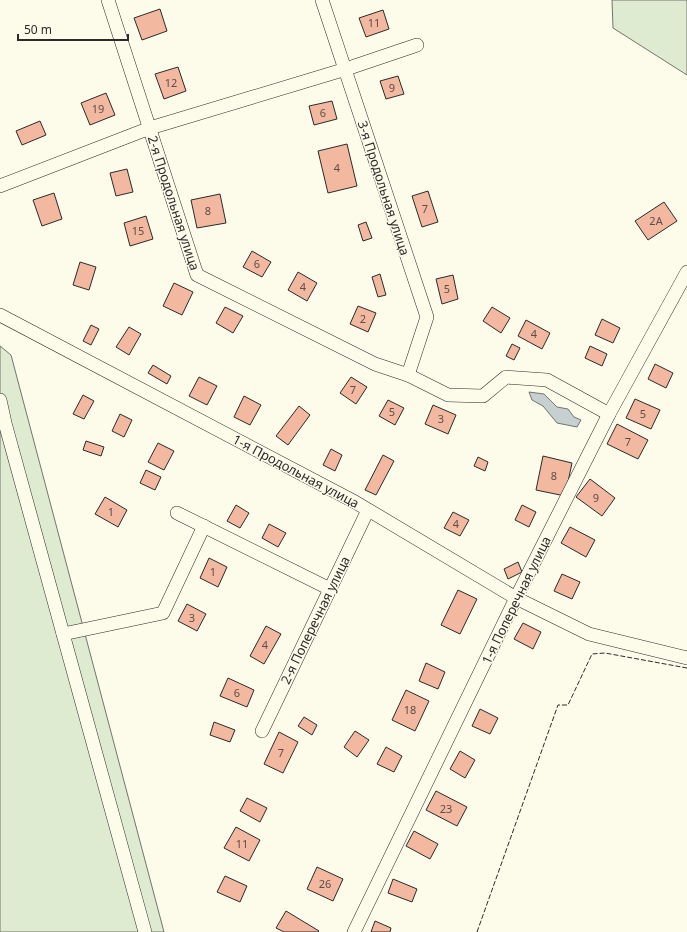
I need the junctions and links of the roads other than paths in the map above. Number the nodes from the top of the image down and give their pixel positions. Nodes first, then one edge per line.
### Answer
1 (108, 0) edge
2 (322, 0) edge
3 (417, 45) dead end
4 (346, 69) junction
5 (150, 128) junction
6 (0, 186) edge
7 (687, 272) edge
8 (0, 315) edge
9 (408, 375) junction
10 (0, 400) edge
11 (609, 414) junction
12 (368, 510) junction
13 (177, 513) dead end
14 (204, 526) junction
15 (330, 589) junction
16 (516, 598) junction
17 (63, 634) junction
18 (687, 658) edge
19 (262, 731) dead end
20 (145, 932) edge
21 (354, 932) edge

1 - 5 street, 2-я Продольная улица
2 - 4 street, 3-я Продольная улица
3 - 4 street
4 - 5 street
4 - 9 street, 3-я Продольная улица
5 - 6 street
5 - 9 street, 2-я Продольная улица
7 - 11 street, 1-я Поперечная улица
8 - 12 street, 1-я Продольная улица
9 - 11 street, 2-я Продольная улица
10 - 17 street
11 - 16 street, 1-я Поперечная улица
12 - 15 street, 2-я Поперечная улица
12 - 16 street, 1-я Продольная улица
13 - 14 street
14 - 15 street
14 - 17 street
15 - 19 street, 2-я Поперечная улица
16 - 18 street, 1-я Продольная улица
16 - 21 street, 1-я Поперечная улица
17 - 20 street

